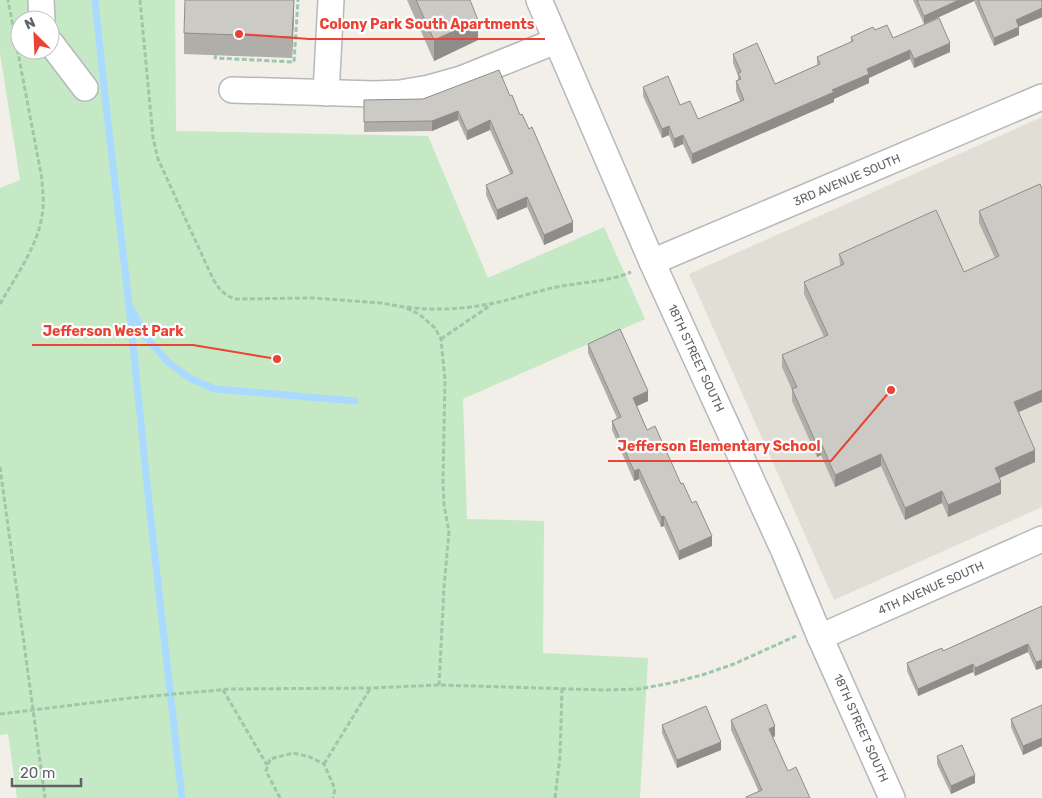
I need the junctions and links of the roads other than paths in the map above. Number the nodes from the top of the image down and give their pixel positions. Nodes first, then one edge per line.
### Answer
1 (331, 0) edge
2 (538, 0) edge
3 (556, 41) junction
4 (60, 55) edge
5 (85, 88) dead end
6 (232, 90) dead end
7 (326, 93) junction
8 (1042, 97) edge
9 (652, 262) junction
10 (1042, 539) edge
11 (820, 637) junction
12 (892, 798) edge

1 - 7 street
2 - 3 street, 18TH STREET SOUTH
3 - 7 street
3 - 9 street, 18TH STREET SOUTH
4 - 5 street
6 - 7 street
8 - 9 street, 3RD AVENUE SOUTH
9 - 11 street, 18TH STREET SOUTH
10 - 11 street, 4TH AVENUE SOUTH
11 - 12 street, 18TH STREET SOUTH

